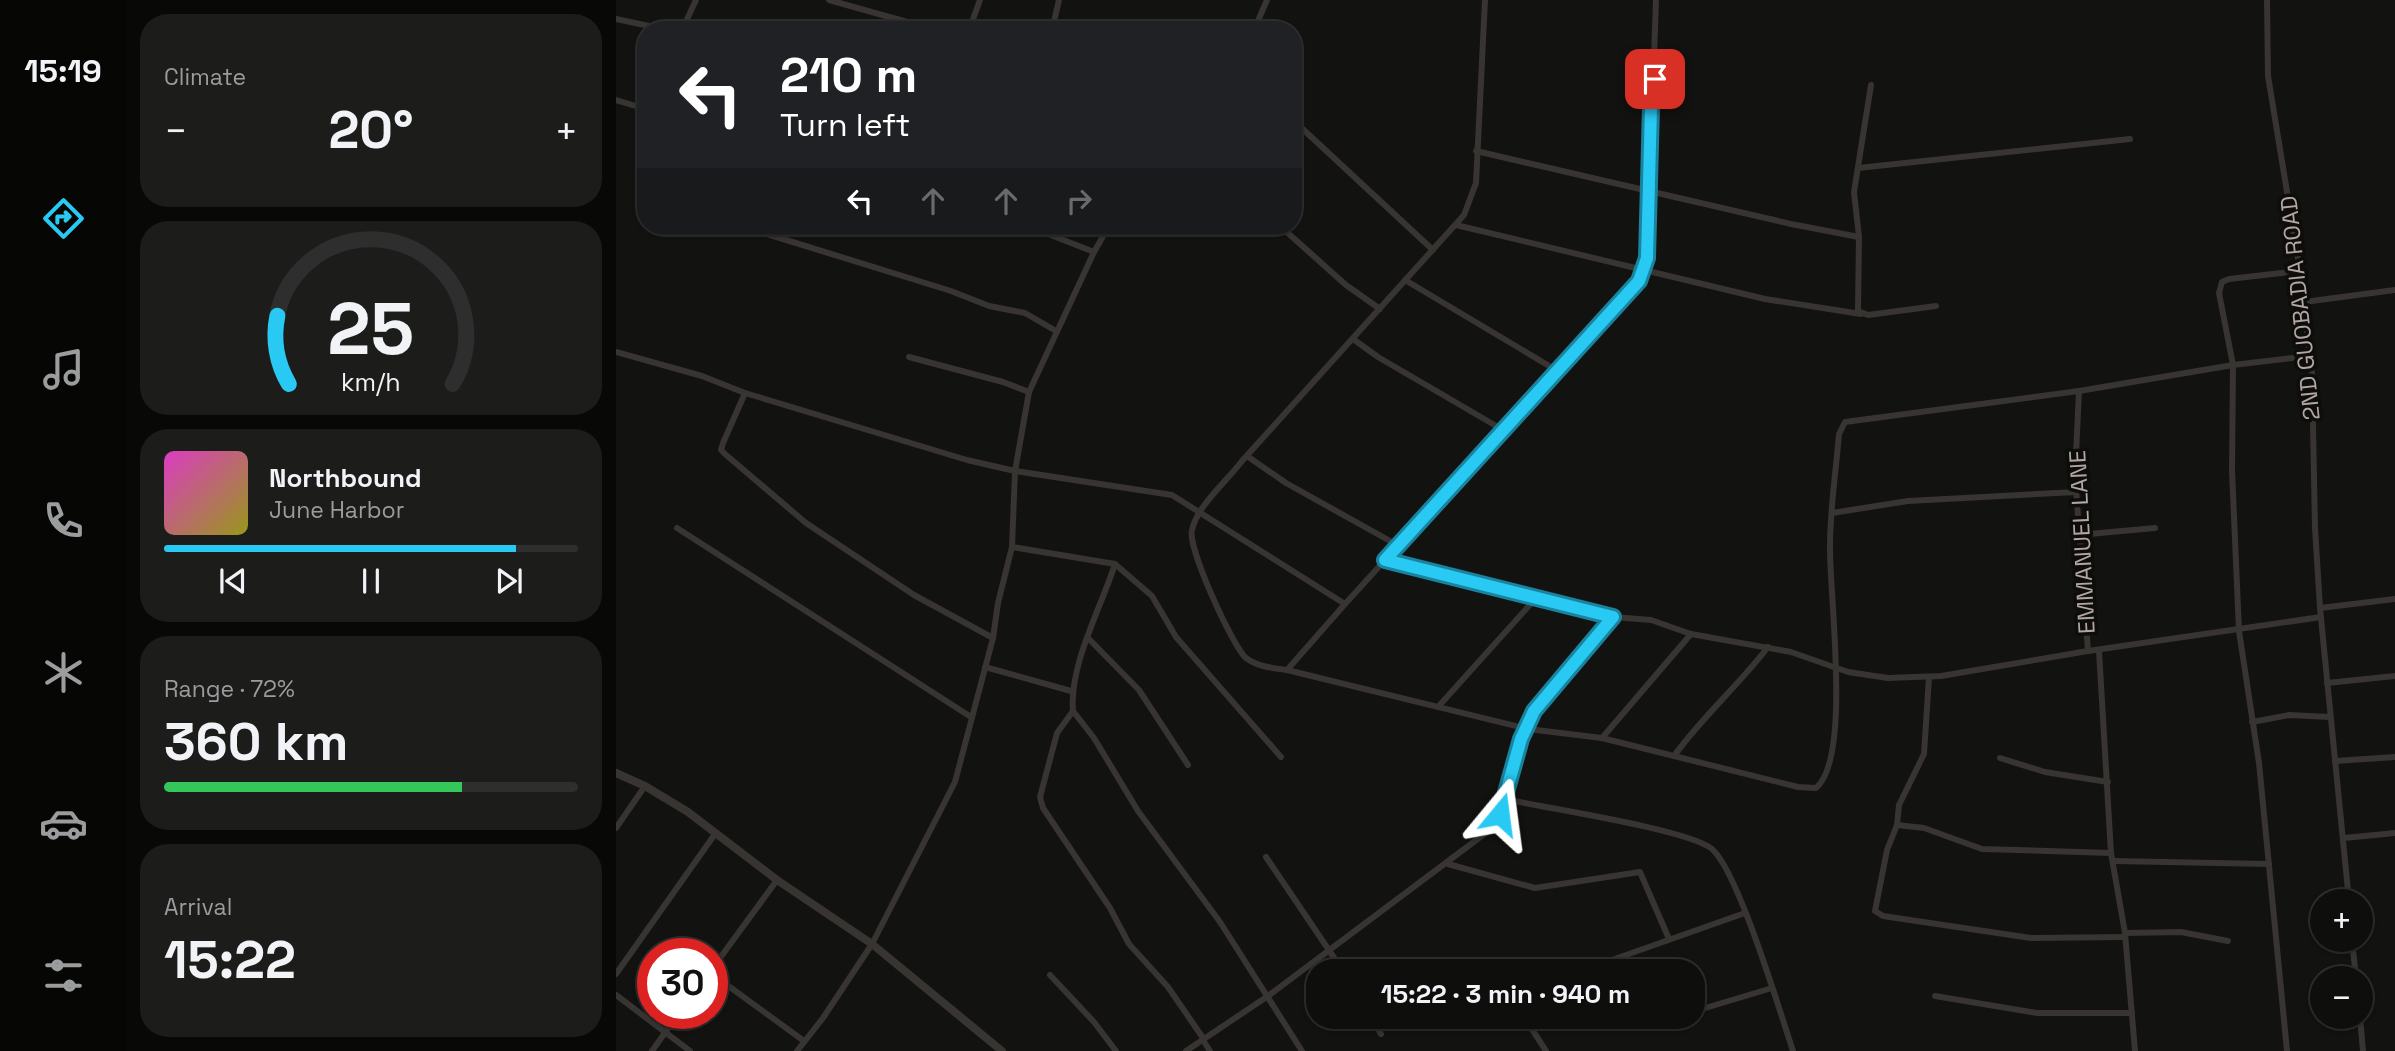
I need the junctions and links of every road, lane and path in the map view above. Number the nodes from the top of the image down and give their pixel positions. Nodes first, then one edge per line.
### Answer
1 (696, 0) edge
2 (830, 0) edge
3 (980, 0) edge
4 (1059, 0) edge
5 (1267, 0) edge
6 (1485, 0) edge
7 (1656, 0) edge
8 (2267, 0) edge
9 (616, 19) edge
10 (686, 21) edge
11 (904, 21) edge
12 (972, 21) edge
13 (1054, 21) edge
14 (1258, 21) edge
15 (637, 23) edge
16 (1871, 85) dead end
17 (616, 100) edge
18 (637, 106) edge
19 (1302, 128) edge
20 (2130, 139) dead end
21 (1476, 151) junction
22 (1858, 168) junction
23 (1648, 189) junction
24 (1456, 225) junction
25 (770, 235) edge
26 (1051, 235) edge
27 (1104, 235) edge
28 (1290, 235) edge
29 (1859, 237) junction
30 (1433, 250) junction
31 (1094, 252) junction
32 (1644, 270) junction
33 (2300, 271) junction
34 (1405, 280) junction
35 (2395, 290) edge
36 (2304, 302) junction
37 (1936, 306) dead end
38 (1380, 309) junction
39 (1861, 314) junction
40 (1056, 331) junction
41 (1353, 339) junction
42 (616, 352) edge
43 (2309, 356) junction
44 (909, 357) dead end
45 (2233, 365) junction
46 (1556, 370) junction
47 (2079, 391) junction
48 (1029, 392) junction
49 (745, 393) junction
50 (1503, 430) junction
51 (1247, 456) junction
52 (1015, 471) junction
53 (2076, 492) junction
54 (1200, 512) junction
55 (1832, 513) junction
56 (677, 528) dead end
57 (2155, 528) dead end
58 (2078, 535) junction
59 (1399, 546) junction
60 (1012, 547) junction
61 (1385, 560) junction
62 (1115, 564) junction
63 (1536, 598) junction
64 (2395, 599) edge
65 (1345, 604) junction
66 (2320, 608) junction
67 (1613, 617) junction
68 (2322, 617) junction
69 (2239, 631) junction
70 (1691, 634) junction
71 (993, 638) junction
72 (1089, 639) junction
73 (1768, 648) junction
74 (2088, 651) junction
75 (2099, 651) junction
76 (985, 667) junction
77 (1835, 668) junction
78 (1287, 670) junction
79 (2395, 676) edge
80 (1929, 677) junction
81 (2327, 683) junction
82 (1071, 691) junction
83 (1438, 706) junction
84 (1073, 711) junction
85 (971, 717) junction
86 (2330, 717) junction
87 (2252, 723) junction
88 (1528, 729) junction
89 (1602, 738) junction
90 (1674, 756) junction
91 (1281, 757) dead end
92 (2395, 757) edge
93 (2000, 758) dead end
94 (2335, 761) junction
95 (1188, 765) dead end
96 (616, 773) edge
97 (2108, 782) junction
98 (645, 786) junction
99 (1505, 799) junction
100 (1897, 825) junction
101 (616, 828) edge
102 (2395, 833) edge
103 (715, 834) junction
104 (2344, 838) junction
105 (1266, 857) dead end
106 (2112, 857) junction
107 (1448, 864) junction
108 (2269, 864) junction
109 (777, 880) junction
110 (2348, 889) edge
111 (1745, 913) junction
112 (2124, 935) junction
113 (1669, 939) junction
114 (2228, 941) dead end
115 (872, 944) junction
116 (728, 949) edge
117 (1331, 950) junction
118 (1336, 959) edge
119 (1614, 959) edge
120 (616, 974) edge
121 (1050, 975) dead end
122 (728, 983) edge
123 (1772, 988) junction
124 (616, 995) edge
125 (1268, 996) junction
126 (1935, 996) dead end
127 (1705, 1008) edge
128 (2132, 1013) junction
129 (667, 1029) edge
130 (1378, 1029) edge
131 (1532, 1029) edge
132 (2361, 1029) edge
133 (664, 1033) junction
134 (1381, 1034) dead end
135 (1203, 1039) junction
136 (804, 1041) junction
137 (652, 1051) edge
138 (690, 1051) edge
139 (797, 1051) edge
140 (1002, 1051) edge
141 (1116, 1051) edge
142 (1186, 1051) edge
143 (1210, 1051) edge
144 (1302, 1051) edge
145 (1546, 1051) edge
146 (1793, 1051) edge
147 (2135, 1051) edge
148 (2287, 1051) edge
149 (2362, 1051) edge

1 - 10 street
2 - 11 street
3 - 12 street
4 - 13 street
5 - 14 street
6 - 21 street
7 - 23 street
8 - 33 street, 2ND GUOBADIA ROAD
9 - 15 street
16 - 22 street
17 - 18 street
19 - 30 street
20 - 22 street
21 - 23 street
21 - 24 street
22 - 29 street
23 - 29 street
23 - 32 street
24 - 30 street
24 - 32 street
25 - 40 street
26 - 31 street
27 - 31 street
28 - 38 street
29 - 39 street
30 - 34 street
31 - 40 street
32 - 39 street
32 - 46 street
33 - 36 street, 2ND GUOBADIA ROAD
33 - 45 street
34 - 38 street
34 - 46 street
35 - 36 street
36 - 43 street, 2ND GUOBADIA ROAD
37 - 39 street
38 - 41 street
40 - 48 street
41 - 50 street
41 - 51 street
42 - 49 street
43 - 45 street
43 - 66 street, 2ND GUOBADIA ROAD
44 - 48 street
45 - 47 street
45 - 69 street
46 - 50 street
47 - 53 street, EMMANUEL LANE
47 - 55 street
48 - 52 street
49 - 52 street
49 - 71 street
50 - 59 street
51 - 54 street
51 - 59 street
52 - 54 street
52 - 60 street
53 - 55 street
53 - 58 street, EMMANUEL LANE
54 - 65 street
54 - 78 street
55 - 77 street
56 - 85 street
57 - 58 street
58 - 74 street, EMMANUEL LANE
59 - 61 street
60 - 62 street
60 - 71 street
61 - 63 street
61 - 65 street
62 - 72 street
62 - 91 street
63 - 67 street
63 - 83 street
64 - 66 street
65 - 78 street
66 - 68 street, 2ND GUOBADIA ROAD
67 - 70 street
67 - 88 street
68 - 69 street
68 - 81 street, 2ND GUOBADIA ROAD
69 - 75 street
69 - 87 street
70 - 73 street
70 - 89 street
71 - 76 street
72 - 82 street
72 - 95 street
73 - 77 street
73 - 90 street
74 - 75 street
74 - 80 street
75 - 97 street
76 - 82 street
76 - 85 street
77 - 80 street
77 - 90 street
78 - 83 street
79 - 81 street
80 - 100 street
81 - 86 street, 2ND GUOBADIA ROAD
82 - 84 street
83 - 88 street
84 - 125 street
84 - 135 street
85 - 115 street
86 - 87 street
86 - 94 street, 2ND GUOBADIA ROAD
87 - 108 street
88 - 89 street
88 - 99 street
89 - 90 street
92 - 94 street
93 - 97 street
94 - 104 street, 2ND GUOBADIA ROAD
96 - 98 street
97 - 106 street
98 - 101 street
98 - 103 street
99 - 107 street
99 - 111 street
100 - 106 street
100 - 112 street
102 - 104 street
103 - 109 street
103 - 120 street
104 - 110 street, 2ND GUOBADIA ROAD
105 - 117 street
106 - 108 street
106 - 112 street
107 - 113 street
107 - 117 street
108 - 148 street
109 - 115 street
109 - 116 street
111 - 113 street
111 - 123 street
112 - 114 street
112 - 128 street
113 - 119 street
115 - 136 street
115 - 140 street
117 - 118 street
117 - 125 street
121 - 141 street
122 - 136 street
123 - 127 street
123 - 146 street
124 - 133 street
125 - 135 street
125 - 144 street
126 - 128 street
128 - 147 street
129 - 133 street
130 - 134 street
131 - 145 street
132 - 149 street
133 - 137 street
133 - 138 street
135 - 142 street
135 - 143 street
136 - 139 street

